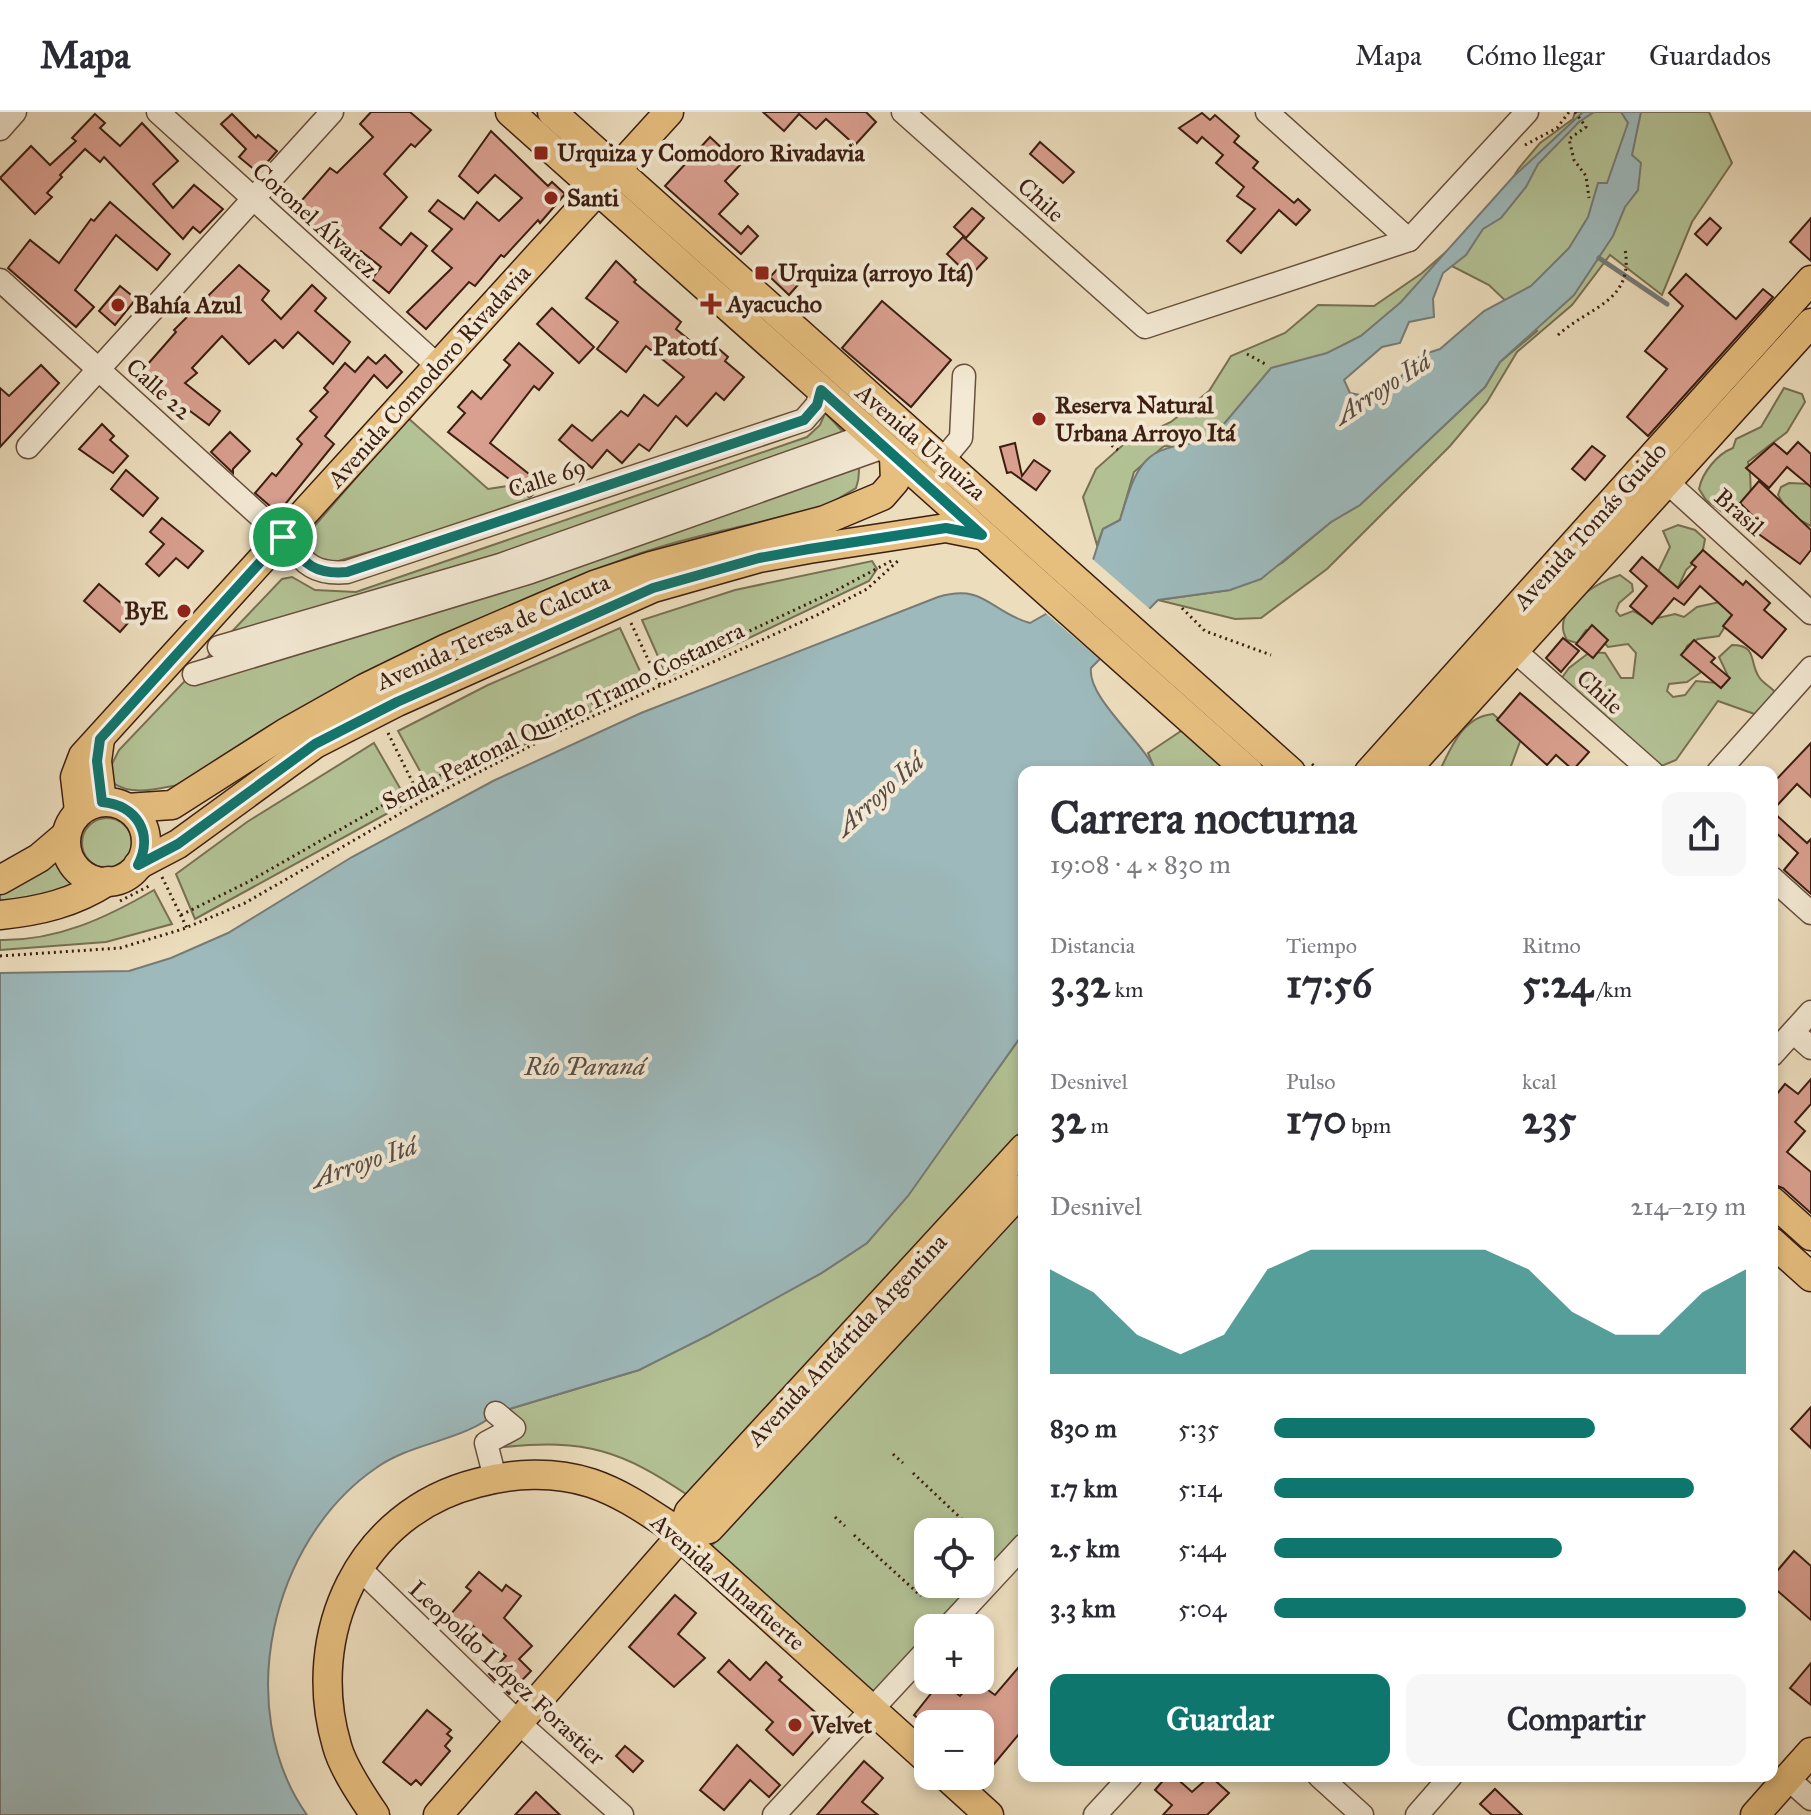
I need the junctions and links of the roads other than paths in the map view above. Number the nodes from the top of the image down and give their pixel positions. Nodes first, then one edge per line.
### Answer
1 (14, 112) edge
2 (158, 112) edge
3 (332, 112) edge
4 (510, 112) edge
5 (552, 112) edge
6 (669, 112) edge
7 (903, 112) edge
8 (1267, 112) edge
9 (1527, 112) edge
10 (0, 129) edge
11 (606, 181) junction
12 (254, 199) junction
13 (1409, 240) junction
14 (0, 280) edge
15 (1811, 280) edge
16 (1811, 323) edge
17 (438, 366) junction
18 (99, 370) junction
19 (964, 376) dead end
20 (821, 390) junction
21 (883, 446) junction
22 (28, 447) dead end
23 (941, 462) junction
24 (1667, 482) junction
25 (982, 535) junction
26 (283, 537) junction
27 (1811, 613) edge
28 (219, 647) dead end
29 (1515, 651) junction
30 (1811, 668) edge
31 (194, 674) dead end
32 (1242, 766) edge
33 (1284, 766) edge
34 (1374, 766) edge
35 (1410, 766) edge
36 (1645, 766) edge
37 (1723, 766) edge
38 (94, 814) junction
39 (150, 871) junction
40 (0, 880) edge
41 (1778, 883) edge
42 (112, 892) junction
43 (1811, 913) edge
44 (0, 915) edge
45 (1811, 1012) edge
46 (1793, 1032) junction
47 (1778, 1048) edge
48 (1811, 1048) edge
49 (1015, 1192) edge
50 (1778, 1206) edge
51 (1811, 1236) edge
52 (1778, 1256) edge
53 (1811, 1277) edge
54 (496, 1413) dead end
55 (495, 1478) junction
56 (680, 1537) junction
57 (1018, 1551) edge
58 (358, 1567) junction
59 (960, 1614) edge
60 (914, 1664) edge
61 (872, 1709) junction
62 (520, 1724) junction
63 (914, 1747) edge
64 (1811, 1752) edge
65 (1787, 1778) junction
66 (1125, 1782) edge
67 (1326, 1782) edge
68 (1446, 1782) edge
69 (961, 1790) edge
70 (1811, 1799) edge
71 (375, 1815) edge
72 (438, 1815) edge
73 (622, 1815) edge
74 (774, 1815) edge
75 (989, 1815) edge
76 (1095, 1815) edge
77 (1362, 1815) edge
78 (1417, 1815) edge
79 (1755, 1815) edge

1 - 10 street
2 - 12 street, Coronel Álvarez
3 - 12 street
4 - 11 main road, Avenida Urquiza
5 - 11 main road, Avenida Urquiza
6 - 11 main road, Avenida Comodoro Rivadavia
7 - 13 street, Chile
8 - 13 street
9 - 13 street
11 - 17 main road, Avenida Comodoro Rivadavia
11 - 20 main road, Avenida Urquiza
11 - 23 main road, Avenida Urquiza
12 - 17 street, Coronel Álvarez
12 - 18 street
14 - 18 street, Calle 22
15 - 34 main road, Avenida Tomás Guido
16 - 24 main road, Avenida Tomás Guido
17 - 26 main road, Avenida Comodoro Rivadavia
18 - 22 street
18 - 26 street, Calle 22
19 - 23 street
20 - 21 main road, Avenida Urquiza
20 - 26 street, Calle 69
21 - 25 main road, Avenida Urquiza
21 - 28 street
21 - 31 street
21 - 38 main road, Avenida Teresa de Calcuta
23 - 33 main road, Avenida Urquiza
24 - 27 street, Brasil
24 - 29 main road, Avenida Tomás Guido
25 - 32 main road, Avenida Urquiza
25 - 39 main road, Avenida Teresa de Calcuta
26 - 38 main road, Avenida Comodoro Rivadavia
29 - 35 main road, Avenida Tomás Guido
29 - 36 street, Chile
30 - 37 street
38 - 39 main road
38 - 40 main road
38 - 42 main road
39 - 42 main road, Avenida Teresa de Calcuta
41 - 43 street
42 - 44 main road, Avenida Teresa de Calcuta
45 - 46 street
46 - 47 street
46 - 48 street
49 - 56 main road, Avenida Antártida Argentina
50 - 51 main road
52 - 53 main road
54 - 55 street
55 - 56 main road, Avenida Almafuerte
55 - 58 main road, Avenida Almafuerte
56 - 61 main road, Avenida Almafuerte
56 - 62 main road, Avenida Antártida Argentina
57 - 59 street
58 - 62 street, Leopoldo López Forastier
58 - 71 main road, Avenida Almafuerte
60 - 61 street
61 - 63 main road, Avenida Almafuerte
61 - 74 street
62 - 72 main road, Avenida Antártida Argentina
62 - 73 street, Leopoldo López Forastier
64 - 65 main road
65 - 70 street
65 - 79 main road
66 - 76 street
67 - 77 street
68 - 78 street
69 - 75 main road

